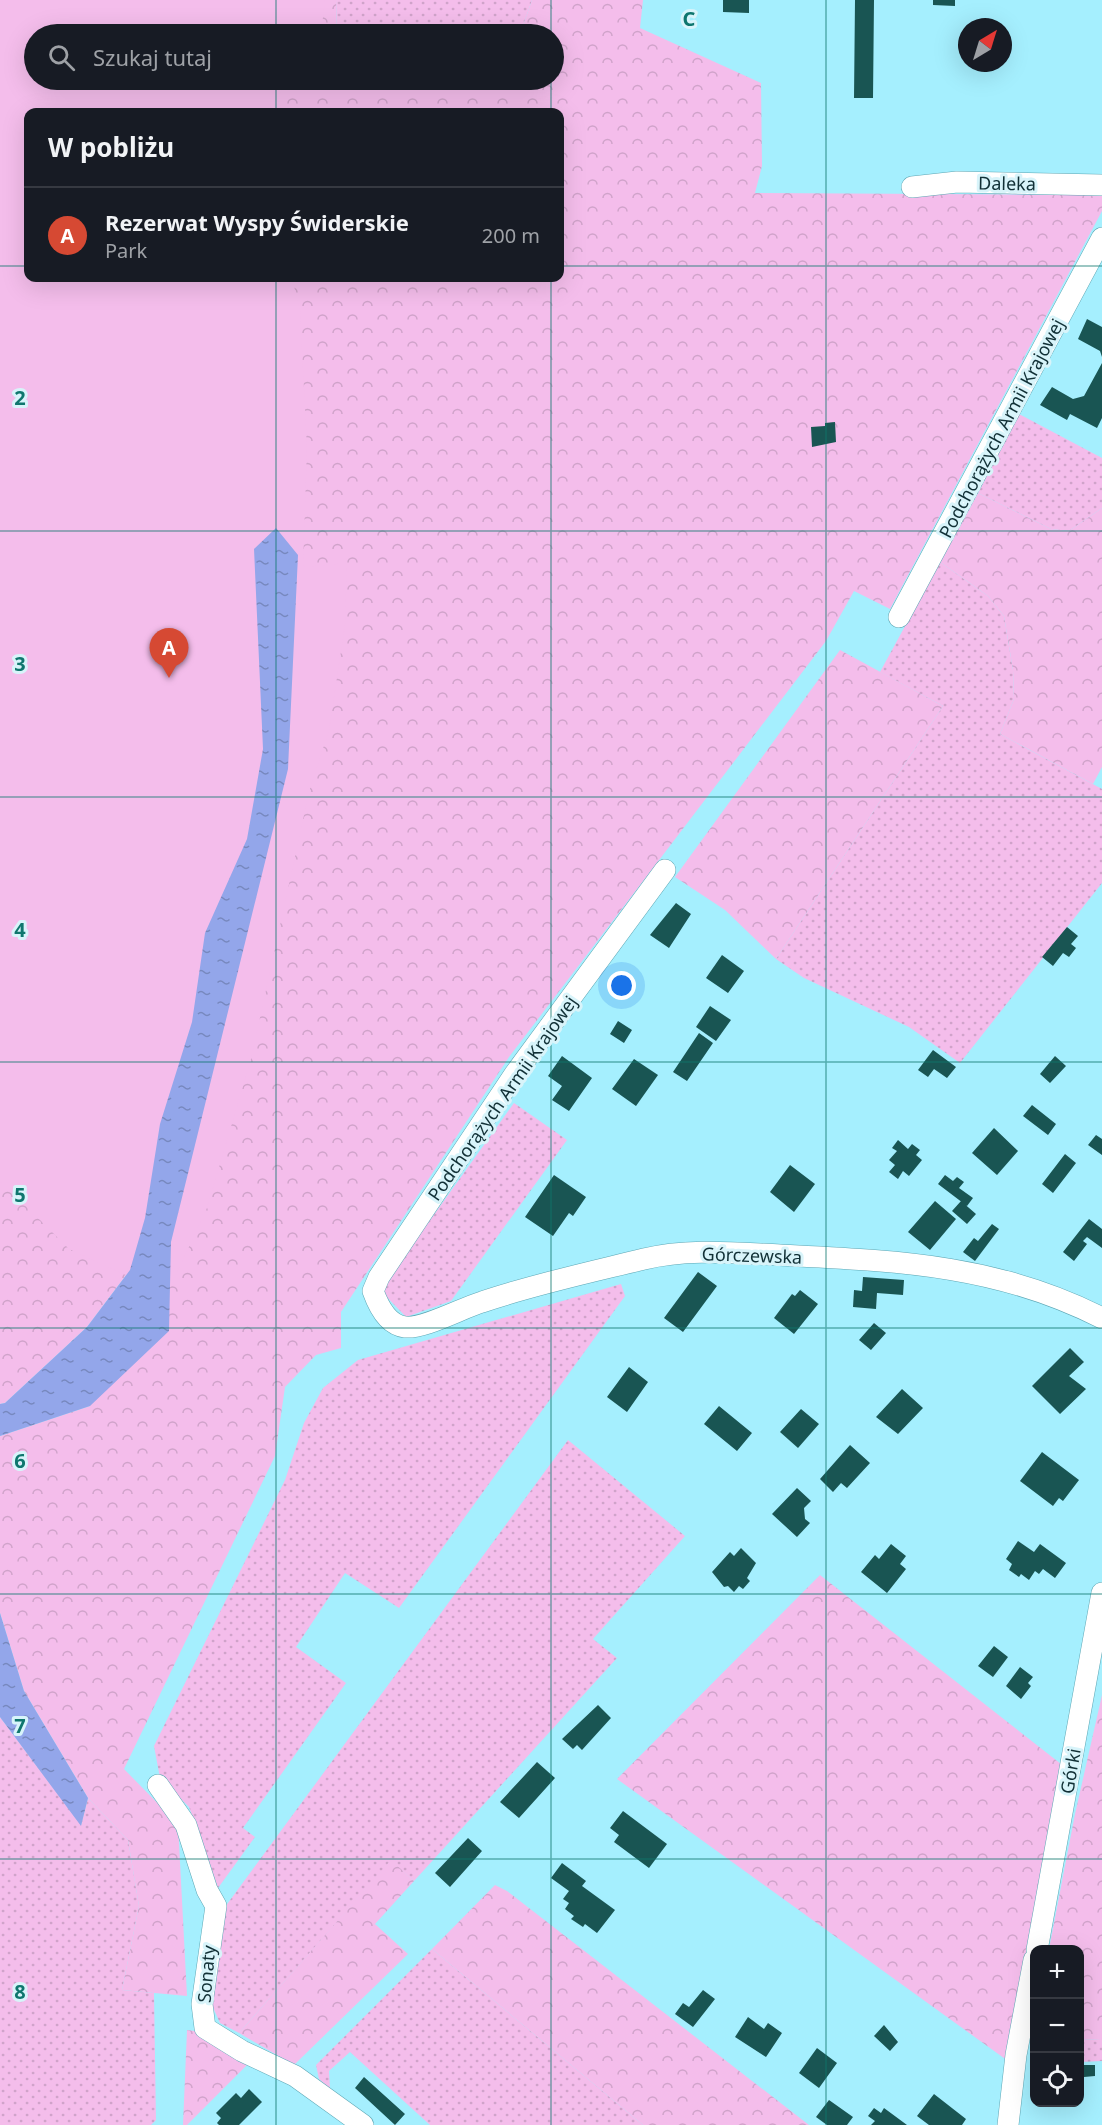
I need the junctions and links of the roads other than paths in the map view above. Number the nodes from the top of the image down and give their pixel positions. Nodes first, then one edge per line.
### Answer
1 (1102, 185) edge
2 (912, 187) dead end
3 (1102, 238) edge
4 (899, 617) dead end
5 (665, 870) dead end
6 (1102, 1318) edge
7 (403, 1327) joint
8 (1102, 1593) edge
9 (158, 1785) dead end
10 (1037, 1945) edge
11 (1030, 1985) edge
12 (363, 2125) edge
13 (1008, 2125) edge

1 - 2 street, Daleka
3 - 4 street, Podchorążych Armii Krajowej
5 - 7 street, Podchorążych Armii Krajowej
6 - 7 street, Górczewska
8 - 10 street, Górki
9 - 12 street, Sonaty
11 - 13 street

